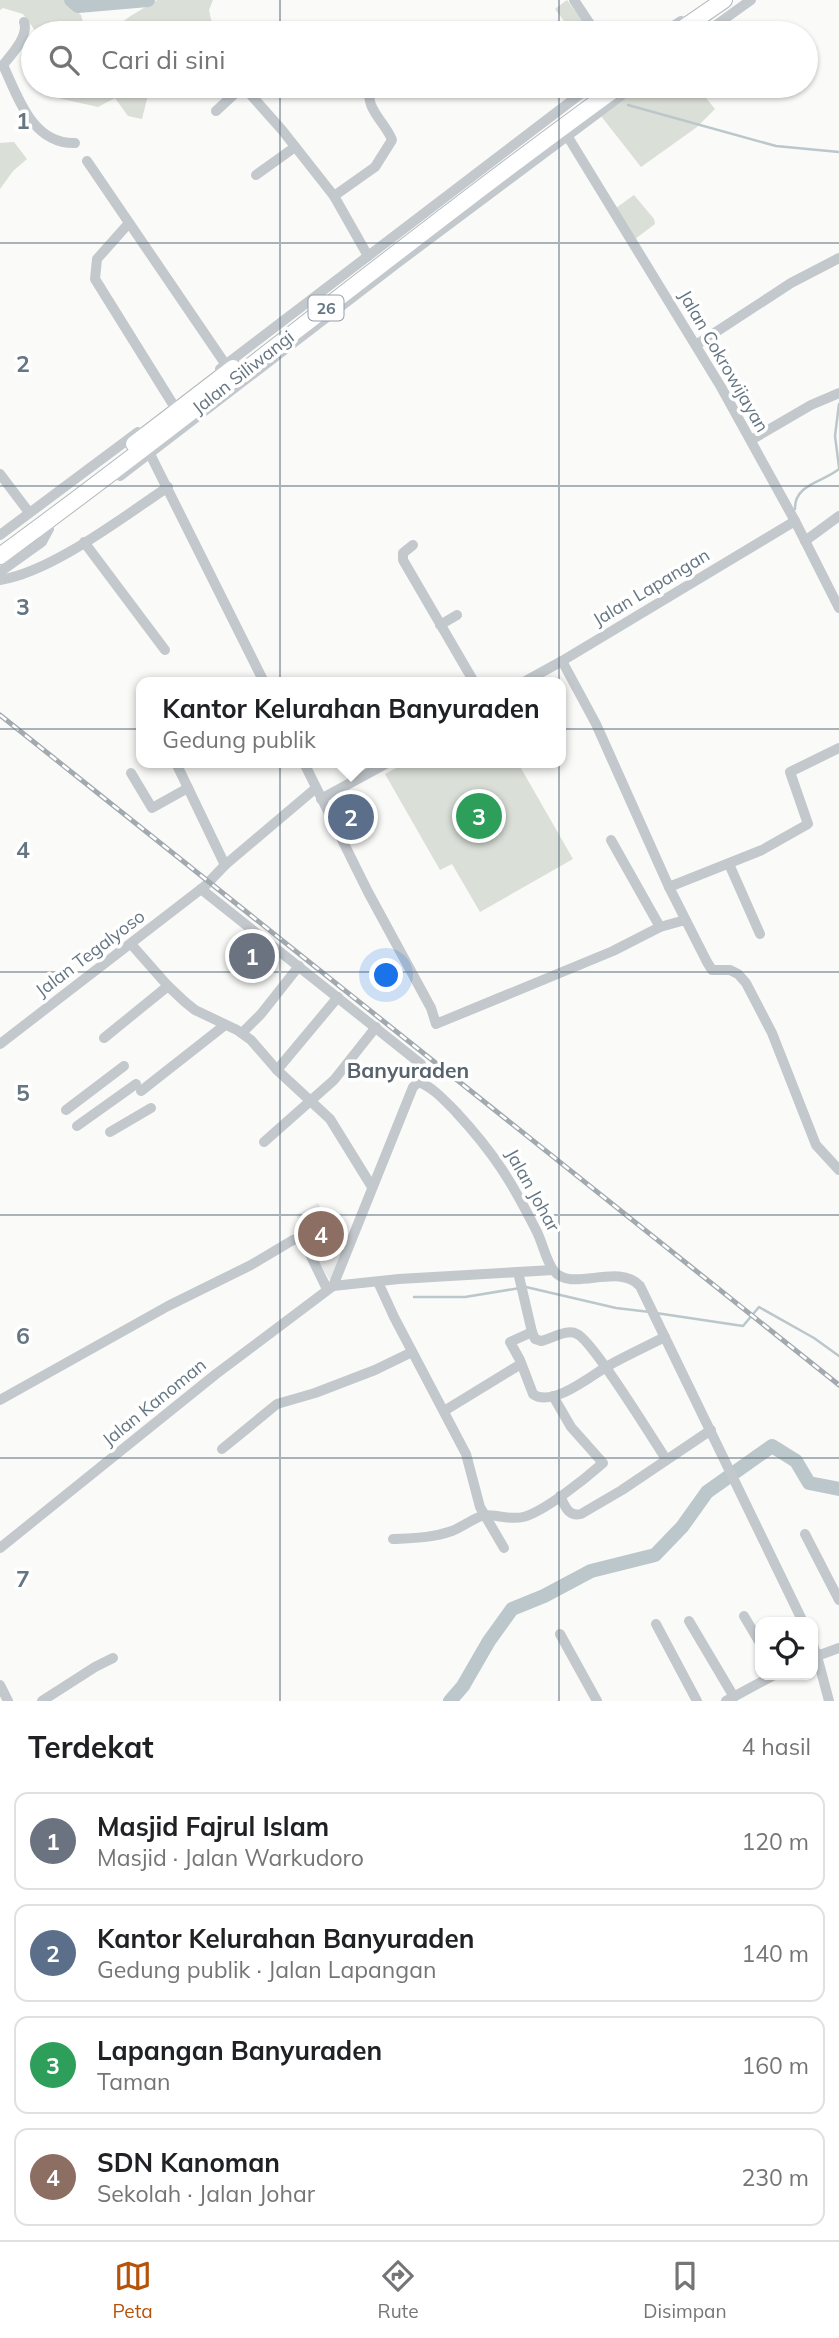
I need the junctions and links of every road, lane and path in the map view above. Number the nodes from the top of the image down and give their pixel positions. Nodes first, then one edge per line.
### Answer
1 (574, 0) edge
2 (710, 0) edge
3 (724, 0) edge
4 (736, 0) edge
5 (751, 0) edge
6 (588, 21) edge
7 (680, 21) edge
8 (693, 21) edge
9 (707, 21) edge
10 (722, 21) edge
11 (21, 38) edge
12 (230, 98) edge
13 (253, 98) edge
14 (369, 98) edge
15 (574, 98) edge
16 (586, 98) edge
17 (602, 98) edge
18 (618, 98) edge
19 (216, 111) dead end
20 (568, 137) junction
21 (75, 143) dead end
22 (295, 148) junction
23 (88, 161) dead end
24 (256, 175) dead end
25 (334, 197) junction
26 (128, 223) junction
27 (368, 256) junction
28 (839, 258) edge
29 (326, 298) junction
30 (278, 329) junction
31 (696, 345) junction
32 (226, 365) junction
33 (835, 394) edge
34 (174, 406) junction
35 (751, 440) junction
36 (150, 454) junction
37 (0, 474) edge
38 (168, 487) junction
39 (839, 516) edge
40 (795, 521) junction
41 (33, 523) junction
42 (0, 526) edge
43 (0, 535) edge
44 (805, 541) junction
45 (84, 542) junction
46 (0, 544) edge
47 (413, 545) dead end
48 (0, 556) edge
49 (0, 565) edge
50 (0, 572) edge
51 (0, 580) edge
52 (839, 608) edge
53 (457, 615) dead end
54 (440, 625) junction
55 (165, 650) dead end
56 (562, 662) junction
57 (262, 677) edge
58 (471, 677) edge
59 (534, 677) edge
60 (839, 748) edge
61 (178, 768) edge
62 (306, 768) edge
63 (376, 768) edge
64 (131, 773) dead end
65 (188, 788) junction
66 (319, 793) junction
67 (611, 841) dead end
68 (729, 864) junction
69 (225, 865) junction
70 (669, 887) junction
71 (201, 889) junction
72 (685, 920) junction
73 (660, 927) junction
74 (760, 934) dead end
75 (131, 944) junction
76 (299, 965) junction
77 (168, 986) junction
78 (338, 997) junction
79 (225, 1025) junction
80 (376, 1027) junction
81 (242, 1033) junction
82 (104, 1038) dead end
83 (0, 1044) edge
84 (124, 1066) dead end
85 (277, 1070) junction
86 (419, 1082) junction
87 (312, 1102) junction
88 (151, 1108) dead end
89 (66, 1110) dead end
90 (77, 1126) dead end
91 (110, 1132) dead end
92 (264, 1142) dead end
93 (838, 1168) edge
94 (372, 1186) junction
95 (553, 1270) junction
96 (517, 1272) junction
97 (378, 1282) junction
98 (330, 1287) junction
99 (532, 1332) junction
100 (665, 1337) junction
101 (412, 1352) junction
102 (521, 1364) junction
103 (605, 1368) junction
104 (553, 1396) junction
105 (0, 1400) edge
106 (444, 1411) junction
107 (711, 1430) junction
108 (222, 1449) dead end
109 (666, 1459) junction
110 (560, 1496) junction
111 (484, 1515) junction
112 (805, 1535) dead end
113 (393, 1539) dead end
114 (0, 1548) edge
115 (504, 1548) dead end
116 (839, 1600) edge
117 (744, 1616) dead end
118 (801, 1617) edge
119 (689, 1621) dead end
120 (656, 1624) dead end
121 (560, 1633) dead end
122 (755, 1635) edge
123 (839, 1648) edge
124 (818, 1652) edge
125 (113, 1658) dead end
126 (818, 1666) edge
127 (765, 1680) edge
128 (0, 1685) edge
129 (730, 1699) edge
130 (8, 1701) edge
131 (43, 1701) edge
132 (597, 1701) edge
133 (697, 1701) edge
134 (829, 1701) edge

1 - 6 street
2 - 7 street
3 - 8 highway
4 - 9 highway
5 - 10 street
11 - 21 street
12 - 19 street
13 - 22 street
14 - 25 street
15 - 27 street
16 - 29 highway, Jalan Siliwangi / 26
17 - 29 highway, Jalan Siliwangi / 26
18 - 20 street
20 - 31 street, Jalan Cokrowijayan
20 - 36 street
22 - 24 street
22 - 25 street
23 - 26 street
25 - 27 street
26 - 32 street
26 - 34 street
27 - 29 street
28 - 31 street
29 - 30 highway, Jalan Siliwangi / 26
29 - 41 highway, Jalan Siliwangi / 26
30 - 32 street
30 - 41 highway, Jalan Siliwangi / 26
31 - 35 street, Jalan Cokrowijayan
32 - 34 street
33 - 35 street
34 - 41 street
35 - 40 street, Jalan Cokrowijayan
36 - 38 street
36 - 41 street
37 - 41 street
38 - 45 street
38 - 57 street
39 - 44 street
40 - 44 street, Jalan Cokrowijayan
40 - 56 street, Jalan Lapangan
41 - 42 street
41 - 43 street
41 - 46 highway, Jalan Siliwangi / 26
41 - 48 highway, Jalan Siliwangi / 26
41 - 49 street
41 - 50 street
44 - 52 street, Jalan Cokrowijayan
45 - 51 street
45 - 55 street
47 - 54 street
53 - 54 street
54 - 58 street
56 - 59 street, Jalan Lapangan
56 - 70 street
60 - 68 street
61 - 65 street
62 - 66 street
63 - 66 street
64 - 65 street
65 - 69 street
66 - 69 street, Jalan Tegalyoso
66 - 73 street
67 - 73 street
68 - 70 street
68 - 74 street
69 - 71 street, Jalan Tegalyoso
70 - 72 street
71 - 75 street, Jalan Tegalyoso
71 - 76 street
72 - 73 street
72 - 93 street
75 - 77 street
75 - 83 street, Jalan Tegalyoso
76 - 78 street
76 - 81 street
77 - 79 street
77 - 82 street
78 - 80 street
78 - 85 street
79 - 81 street
79 - 90 street
80 - 86 street
80 - 87 street
81 - 85 street
84 - 89 street
85 - 87 street
86 - 94 street
86 - 95 street, Jalan Johar
87 - 92 street
87 - 94 street
88 - 91 street
94 - 98 street
95 - 96 street
95 - 100 street
96 - 97 street
96 - 99 street
97 - 98 street
97 - 101 street
98 - 105 street
98 - 114 street, Jalan Kanoman
99 - 102 street
99 - 103 street
100 - 103 street
100 - 107 street
101 - 106 street
101 - 108 street
102 - 104 street
102 - 106 street
103 - 104 street
103 - 109 street
104 - 110 street
106 - 111 street
107 - 109 street
107 - 118 street
109 - 110 street
110 - 111 street
111 - 113 street
111 - 115 street
112 - 116 street
117 - 122 street
119 - 129 street
120 - 133 street
121 - 132 street
123 - 124 street
125 - 131 street
126 - 134 street
127 - 129 street
128 - 130 street

